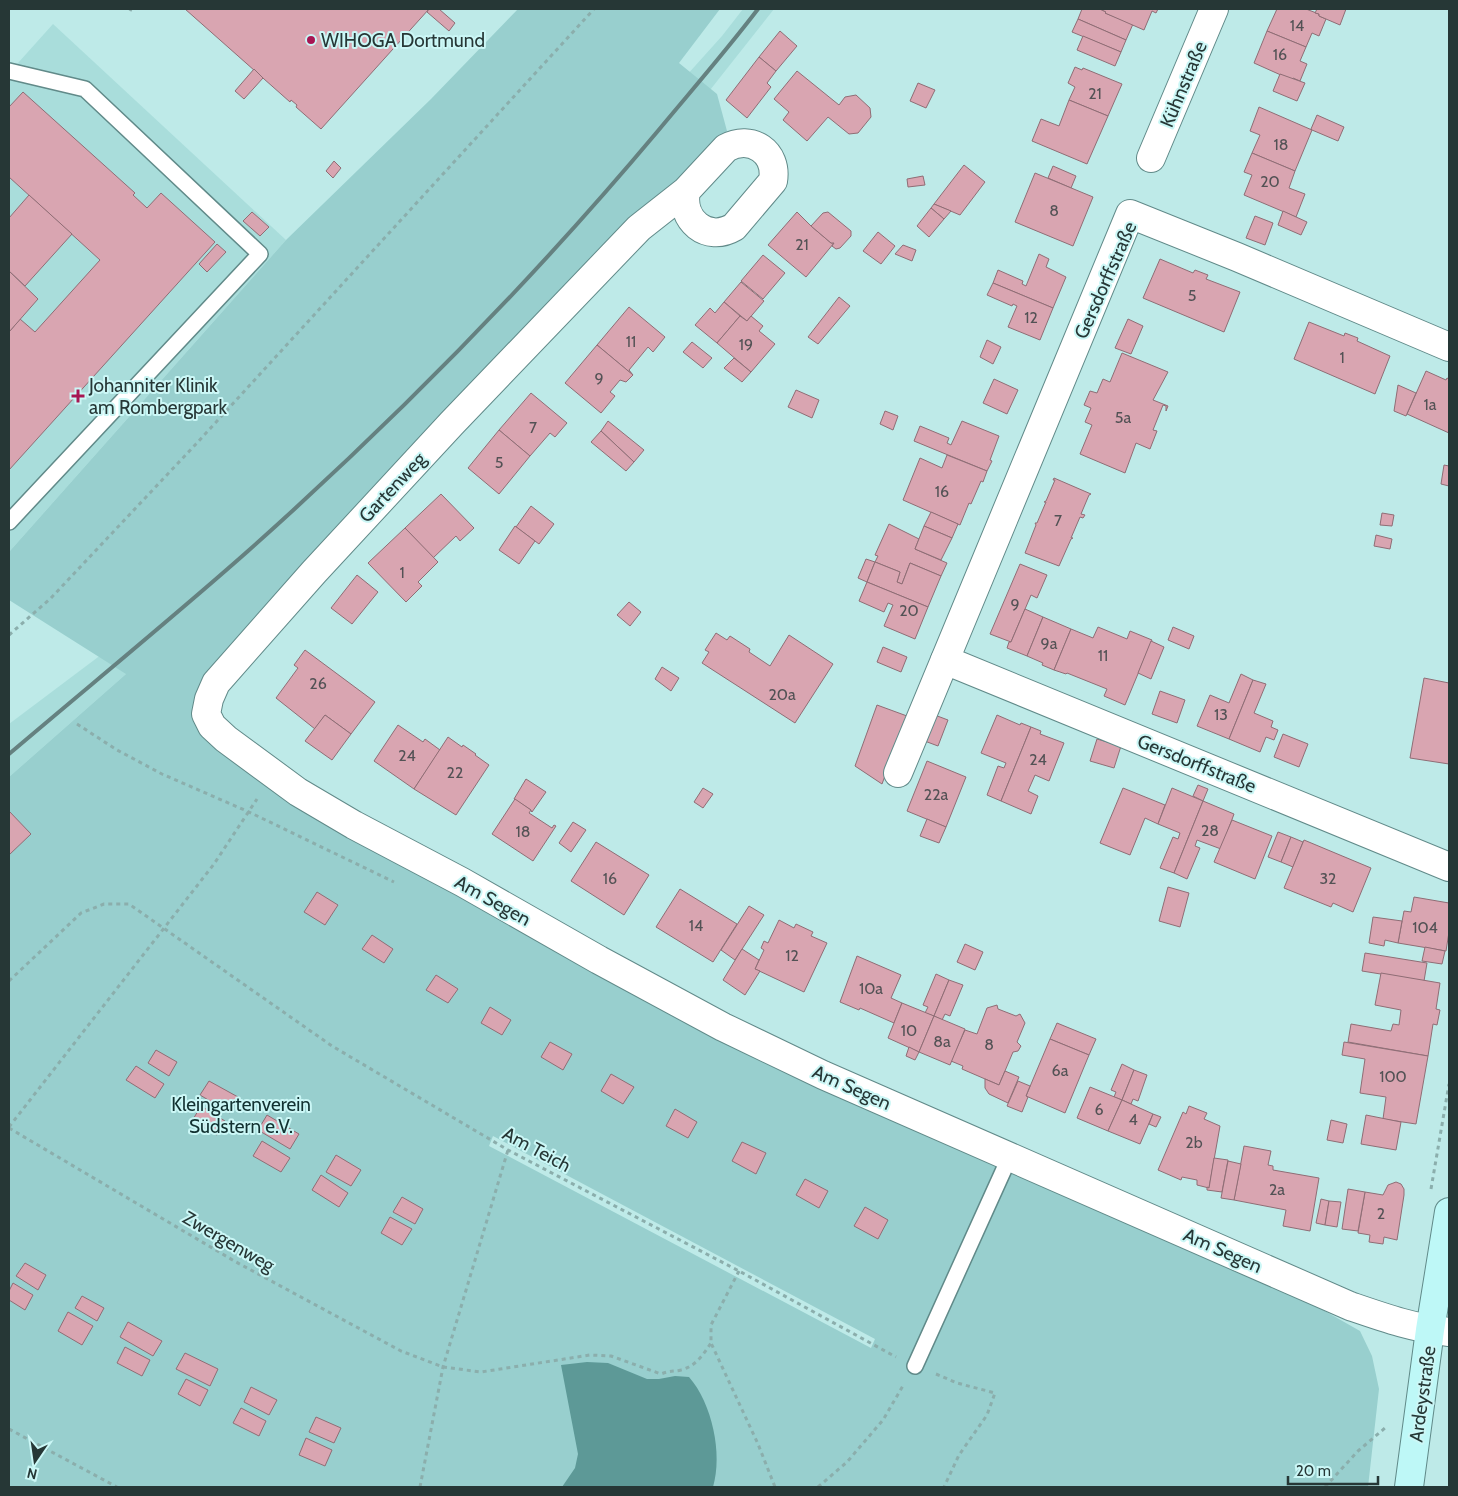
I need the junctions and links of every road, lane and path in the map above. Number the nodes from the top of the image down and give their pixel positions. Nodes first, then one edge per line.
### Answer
1 (594, 9) edge
2 (1214, 9) edge
3 (9, 71) edge
4 (1151, 158) dead end
5 (686, 191) dead end
6 (1449, 347) edge
7 (9, 522) edge
8 (9, 635) edge
9 (945, 660) junction
10 (77, 724) dead end
11 (898, 774) dead end
12 (298, 792) joint
13 (1449, 867) edge
14 (164, 928) junction
15 (9, 981) edge
16 (1449, 1084) edge
17 (9, 1127) edge
18 (508, 1150) junction
19 (1010, 1156) junction
20 (1439, 1203) edge
21 (739, 1271) junction
22 (1440, 1331) edge
23 (711, 1343) junction
24 (915, 1366) junction
25 (442, 1367) junction
26 (1385, 1428) dead end
27 (9, 1429) edge
28 (117, 1487) edge
29 (420, 1487) edge
30 (775, 1487) edge
31 (818, 1487) edge
32 (944, 1487) edge
33 (1326, 1487) edge
34 (1409, 1487) edge

1 - 8 path
2 - 4 street, Kühnstraße
3 - 7 lane
5 - 12 street, Gartenweg
6 - 9 street, Gersdorffstraße
9 - 11 street, Gersdorffstraße
9 - 13 street, Gersdorffstraße
10 - 14 path
12 - 19 street, Am Segen
14 - 15 path, Am Teich
14 - 17 path
14 - 18 path, Am Teich
16 - 20 path
17 - 25 path, Zwergenweg
18 - 21 path, Am Teich
18 - 25 path
19 - 22 street, Am Segen
19 - 24 lane
20 - 22 main road, Ardeystraße
21 - 23 path
21 - 24 path, Am Teich
22 - 34 main road, Ardeystraße
23 - 25 path, Zwergenweg
23 - 30 path
24 - 31 path
24 - 32 path, Am Teich
25 - 29 path
26 - 33 path
27 - 28 path

